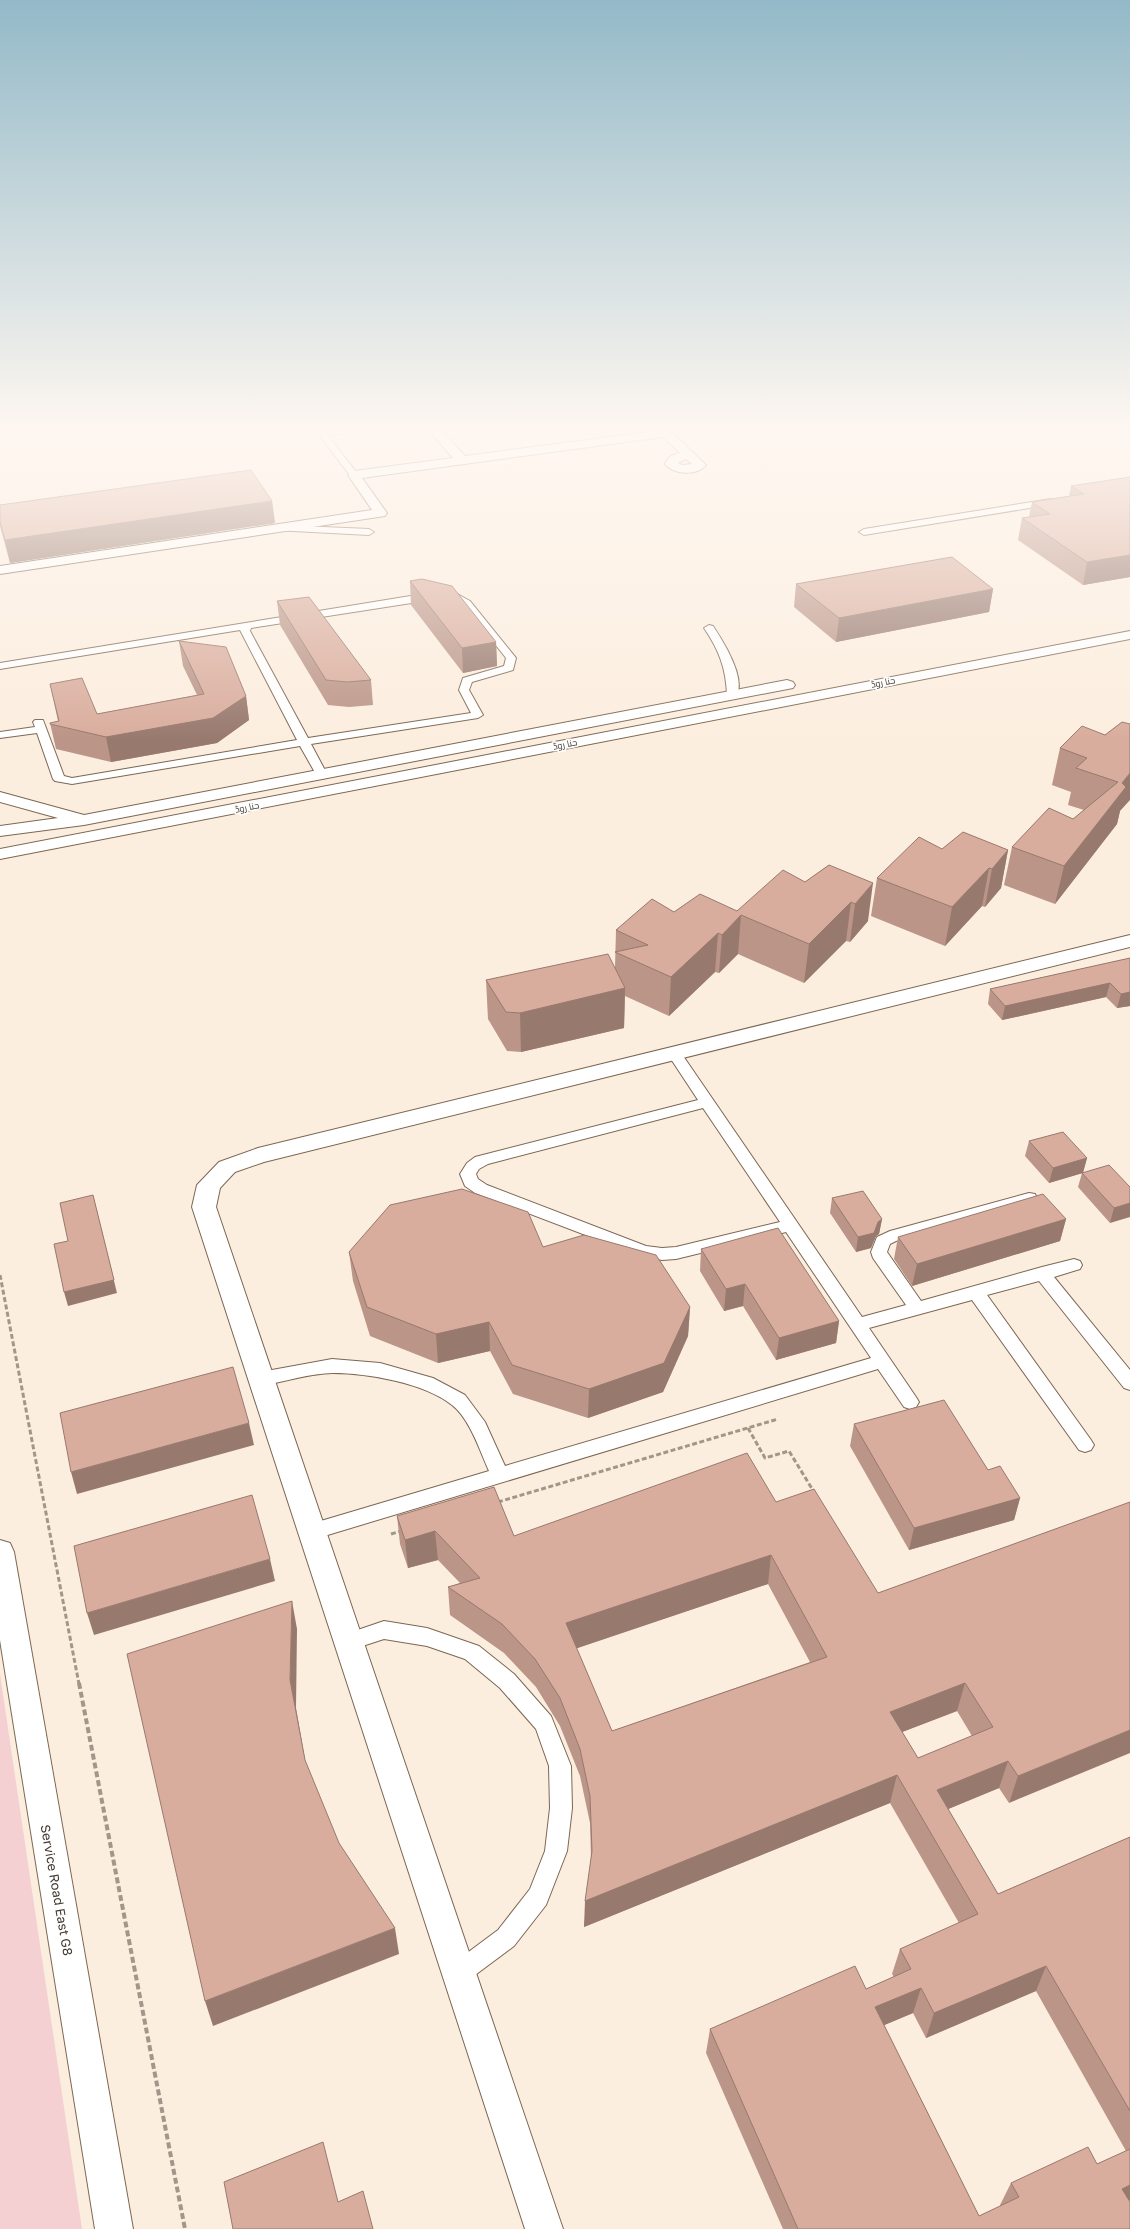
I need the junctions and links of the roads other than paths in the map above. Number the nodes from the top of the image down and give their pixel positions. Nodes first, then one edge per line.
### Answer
1 (248, 532) edge
2 (0, 570) edge
3 (1130, 619) edge
4 (247, 625) junction
5 (709, 628) dead end
6 (1075, 630) dead end
7 (1130, 635) edge
8 (0, 666) edge
9 (802, 682) dead end
10 (732, 696) junction
11 (685, 704) junction
12 (696, 718) junction
13 (0, 735) edge
14 (304, 742) junction
15 (321, 774) junction
16 (0, 797) edge
17 (84, 820) junction
18 (0, 830) edge
19 (0, 854) edge
20 (1130, 941) edge
21 (674, 1053) junction
22 (707, 1102) junction
23 (1029, 1198) edge
24 (790, 1225) junction
25 (1074, 1265) dead end
26 (1042, 1273) junction
27 (975, 1291) junction
28 (917, 1308) junction
29 (858, 1325) junction
30 (882, 1361) junction
31 (260, 1379) junction
32 (1130, 1383) edge
33 (910, 1402) dead end
34 (1085, 1444) dead end
35 (500, 1475) junction
36 (311, 1532) junction
37 (0, 1552) edge
38 (347, 1642) junction
39 (460, 1973) junction
40 (114, 2229) edge
41 (544, 2229) edge

1 - 2 street
3 - 6 street
4 - 8 lane
4 - 14 lane
4 - 14 lane
5 - 10 lane
7 - 12 street, حنا روڈ
9 - 10 street, حنا روڈ
10 - 11 street, حنا روڈ
11 - 12 street
11 - 15 street, حنا روڈ
12 - 19 street, حنا روڈ
13 - 14 lane
14 - 15 lane
15 - 17 street, حنا روڈ
16 - 17 street
17 - 18 street, حنا روڈ
20 - 21 street
21 - 22 lane
21 - 31 street
22 - 24 lane
22 - 24 lane
23 - 28 lane
24 - 29 lane
25 - 26 lane
26 - 27 lane
26 - 32 lane
27 - 28 lane
27 - 34 lane
28 - 29 lane
29 - 30 lane
30 - 33 lane
30 - 35 lane
31 - 35 lane
31 - 36 street
35 - 36 lane
36 - 38 street
37 - 40 street, Service Road East G8
38 - 39 street
38 - 39 lane
39 - 41 street

